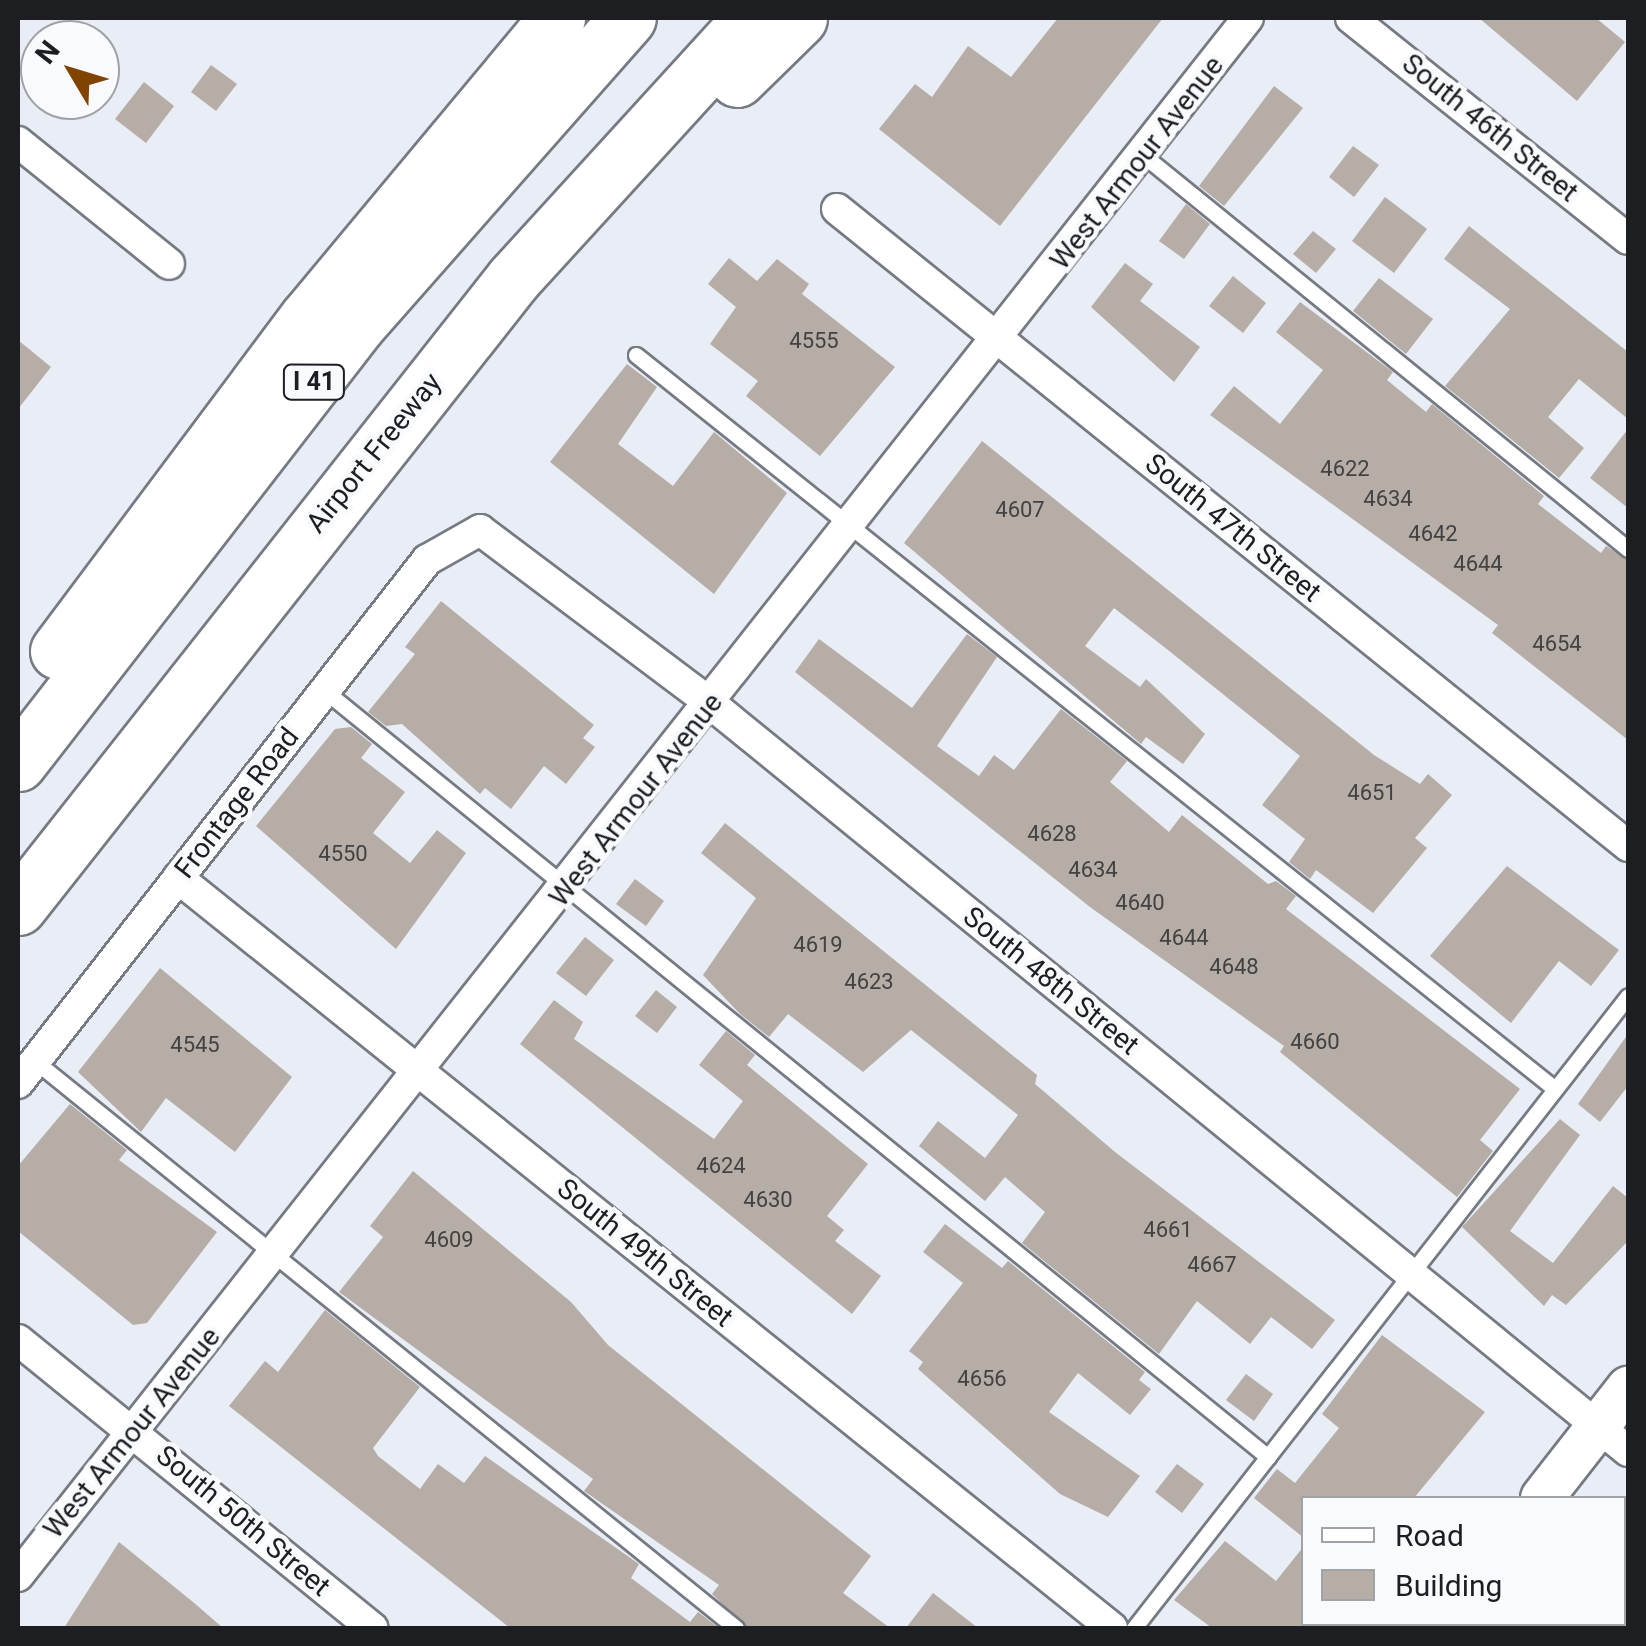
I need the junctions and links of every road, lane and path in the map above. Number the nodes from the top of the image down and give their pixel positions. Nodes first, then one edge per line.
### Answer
1 (558, 18) edge
2 (628, 18) edge
3 (752, 18) edge
4 (799, 18) edge
5 (1248, 18) edge
6 (1351, 18) edge
7 (18, 142) edge
8 (1143, 155) junction
9 (837, 209) dead end
10 (1628, 239) edge
11 (169, 264) dead end
12 (513, 279) junction
13 (1000, 341) junction
14 (636, 355) dead end
15 (854, 523) junction
16 (465, 533) joint
17 (1628, 549) edge
18 (325, 691) junction
19 (710, 704) junction
20 (18, 706) edge
21 (18, 763) edge
22 (1628, 846) edge
23 (178, 878) junction
24 (568, 890) junction
25 (18, 907) edge
26 (1628, 996) edge
27 (26, 1072) edge
28 (420, 1072) junction
29 (1555, 1090) junction
30 (278, 1254) junction
31 (1411, 1273) junction
32 (18, 1340) edge
33 (1628, 1388) edge
34 (132, 1430) junction
35 (1614, 1439) edge
36 (1268, 1457) junction
37 (1544, 1496) edge
38 (18, 1576) edge
39 (373, 1628) edge
40 (736, 1628) edge
41 (1112, 1628) edge
42 (1134, 1628) edge

1 - 20 highway
2 - 21 highway, I 41
3 - 12 highway, Airport Freeway
4 - 12 highway
5 - 8 street, West Armour Avenue
6 - 10 street, South 46th Street
7 - 11 street
8 - 13 street, West Armour Avenue
8 - 17 lane
9 - 13 street, South 47th Street
12 - 25 highway, Airport Freeway
13 - 15 street, West Armour Avenue
13 - 22 street, South 47th Street
14 - 15 lane
15 - 19 street, West Armour Avenue
15 - 29 lane
16 - 18 street, Frontage Road
16 - 19 street, South 48th Street
18 - 23 street, Frontage Road
18 - 24 lane
19 - 24 street, West Armour Avenue
19 - 31 street, South 48th Street
23 - 27 street, Frontage Road
23 - 28 street, South 49th Street
24 - 28 street, West Armour Avenue
24 - 36 lane
26 - 29 lane
27 - 30 lane
28 - 30 street, West Armour Avenue
28 - 41 street, South 49th Street
29 - 31 lane
30 - 34 street, West Armour Avenue
30 - 40 lane
31 - 35 street, South 48th Street
31 - 36 lane
32 - 34 street, South 50th Street
33 - 35 main road
34 - 38 street, West Armour Avenue
34 - 39 street, South 50th Street
35 - 37 main road
36 - 42 lane

